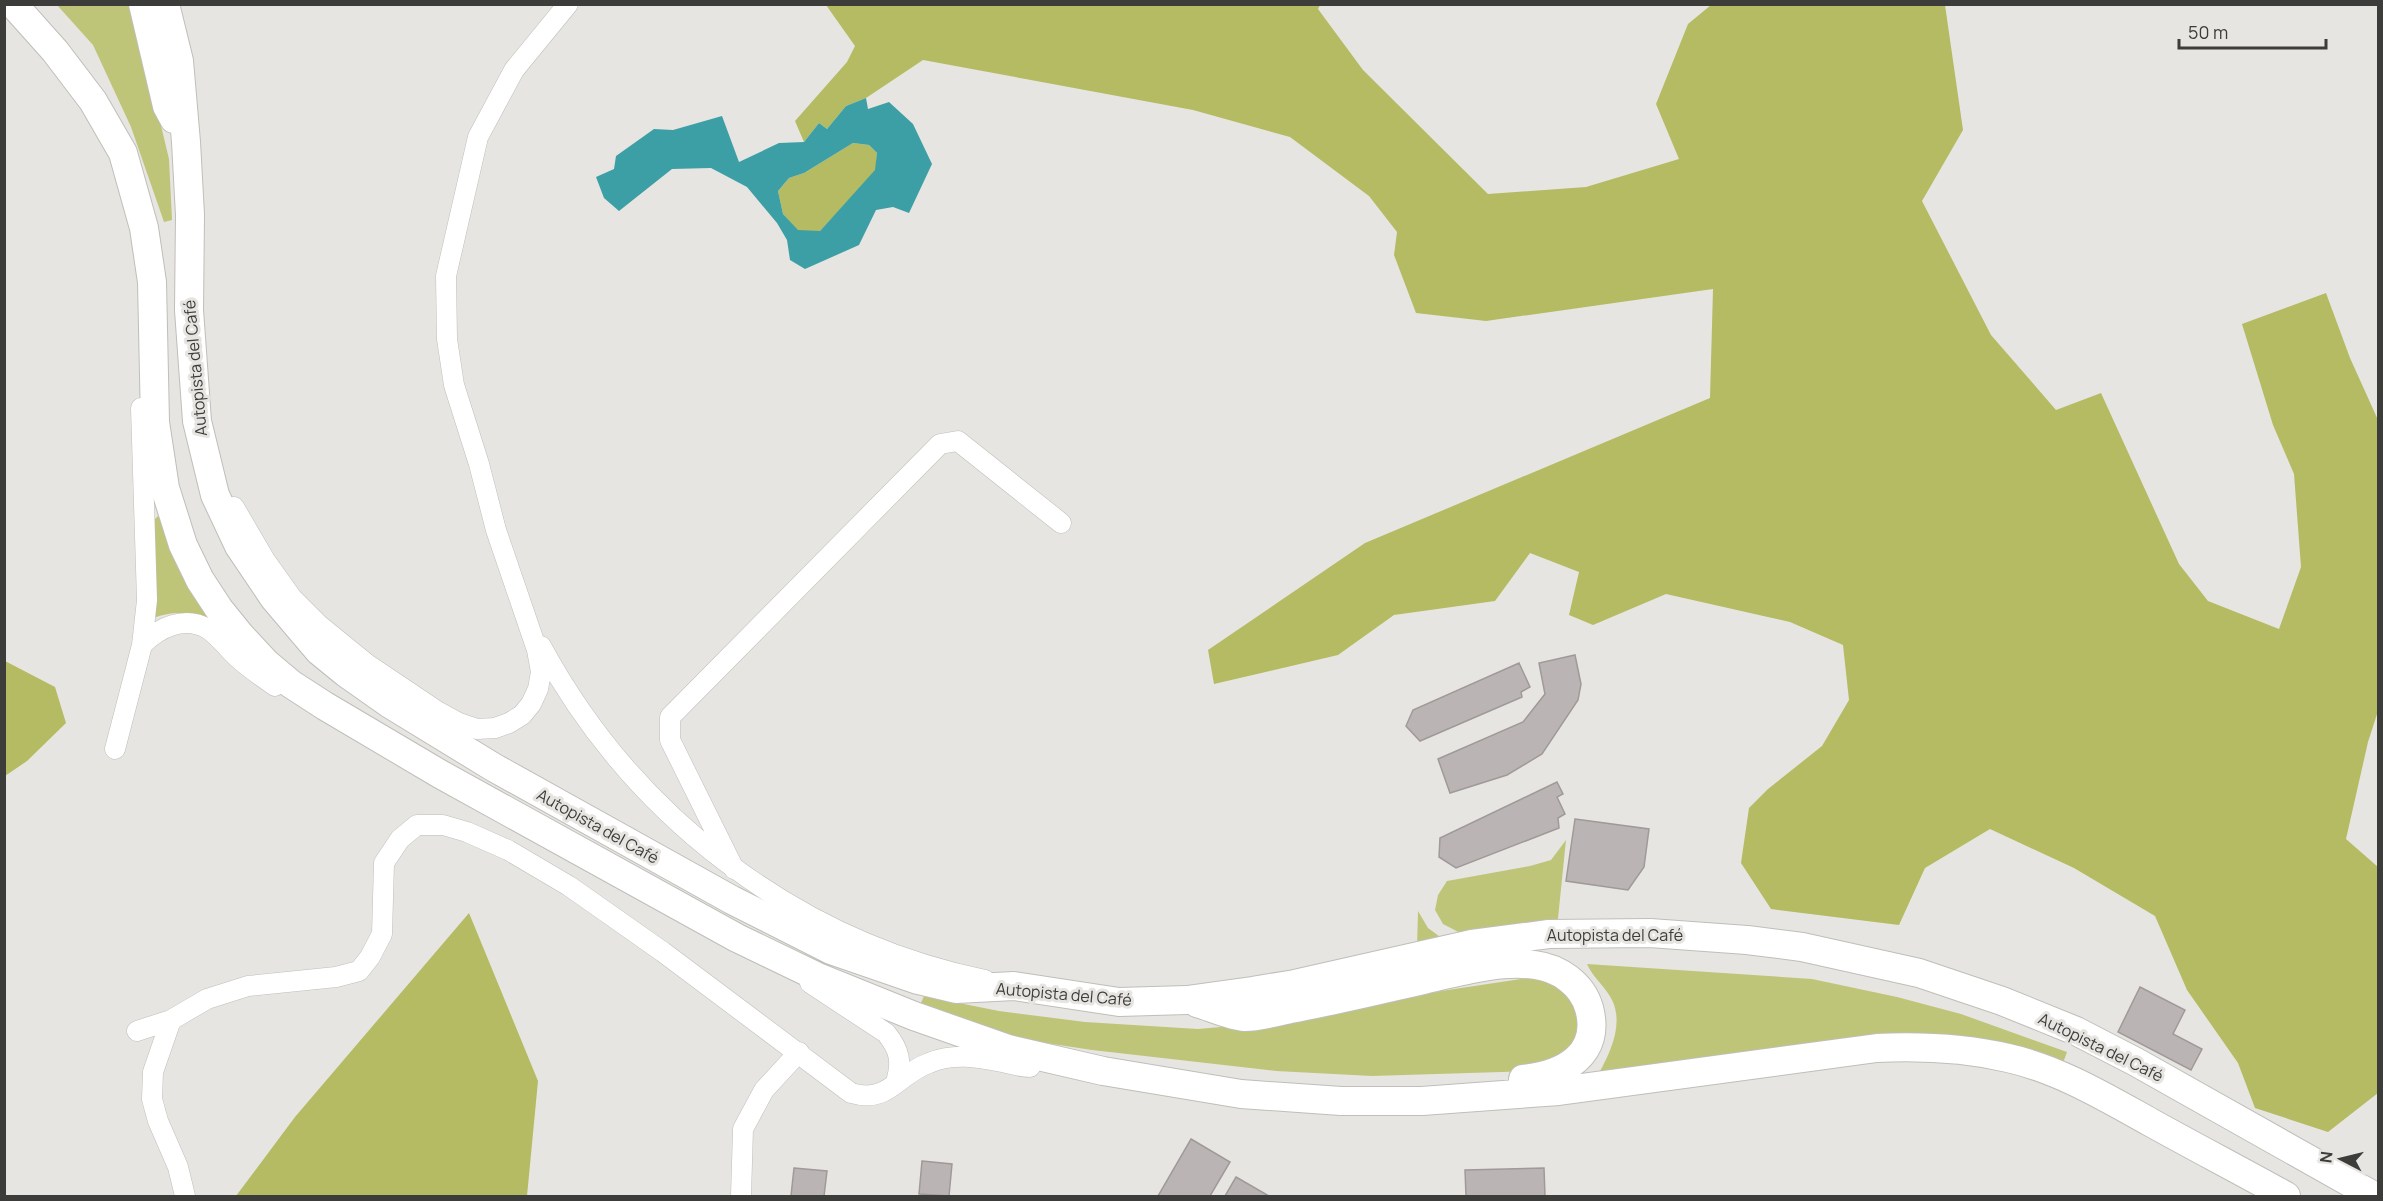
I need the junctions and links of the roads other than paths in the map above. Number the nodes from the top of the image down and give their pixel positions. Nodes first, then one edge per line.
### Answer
1 (13, 4) edge
2 (31, 4) edge
3 (143, 4) edge
4 (165, 4) edge
5 (568, 4) edge
6 (186, 142) junction
7 (123, 153) junction
8 (152, 282) junction
9 (194, 385) junction
10 (1061, 523) dead end
11 (520, 603) junction
12 (142, 645) junction
13 (354, 724) junction
14 (114, 749) dead end
15 (734, 869) junction
16 (779, 959) junction
17 (1014, 987) junction
18 (1187, 1000) junction
19 (171, 1020) junction
20 (137, 1030) dead end
21 (799, 1052) junction
22 (1062, 1063) junction
23 (896, 1082) junction
24 (1241, 1094) junction
25 (2255, 1189) edge
26 (185, 1197) edge
27 (741, 1197) edge
28 (2286, 1197) edge
29 (2374, 1197) edge

1 - 7 highway, Autopista del Café
2 - 7 highway
3 - 6 highway
4 - 6 highway, Autopista del Café
5 - 11 street
6 - 9 highway, Autopista del Café
7 - 8 highway, Autopista del Café
8 - 12 street
8 - 13 highway, Autopista del Café
9 - 11 street
9 - 17 highway, Autopista del Café
10 - 15 street
11 - 15 street
12 - 13 street
12 - 14 street
13 - 16 highway, Autopista del Café
15 - 17 street
16 - 22 highway, Autopista del Café
16 - 23 street
17 - 18 highway, Autopista del Café
18 - 24 highway
18 - 29 highway, Autopista del Café
19 - 20 street
19 - 21 street
19 - 26 street
21 - 23 street
21 - 27 street
22 - 23 street
22 - 24 highway, Autopista del Café
24 - 25 highway, Autopista del Café
25 - 28 highway, Autopista del Café

